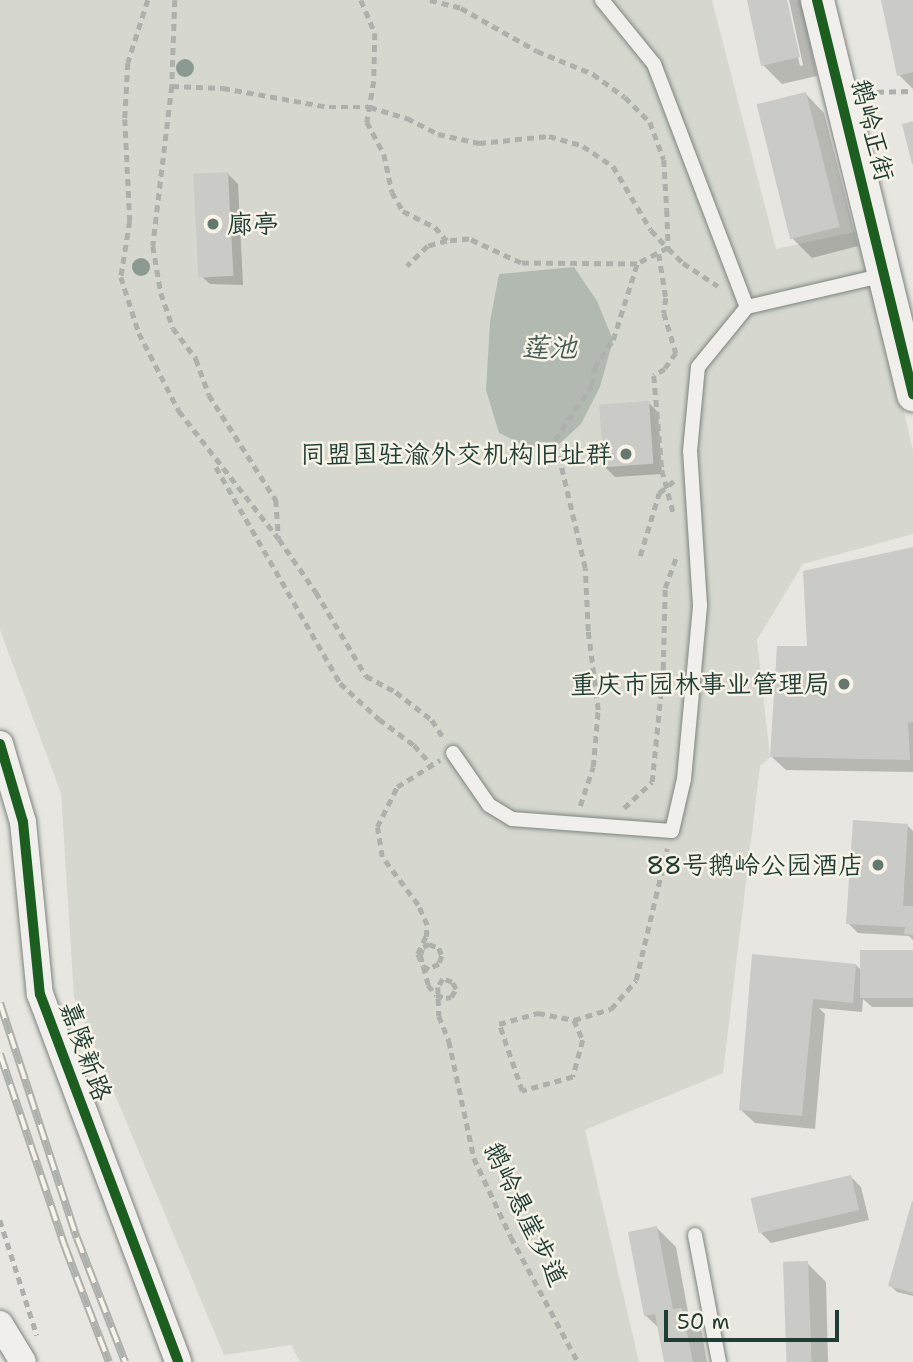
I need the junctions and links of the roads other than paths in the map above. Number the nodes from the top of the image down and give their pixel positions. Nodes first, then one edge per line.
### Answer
1 (602, 0) edge
2 (817, 0) edge
3 (885, 275) junction
4 (747, 307) junction
5 (913, 394) edge
6 (0, 744) edge
7 (453, 753) road end
8 (695, 1235) dead end
9 (0, 1324) edge
10 (23, 1362) edge
11 (178, 1362) edge
12 (719, 1362) edge

1 - 4 lane
2 - 3 street, 鹅岭正街
3 - 4 lane
3 - 5 street, 鹅岭正街
4 - 7 lane
6 - 11 street, 嘉陵新路
8 - 12 lane
9 - 10 street

